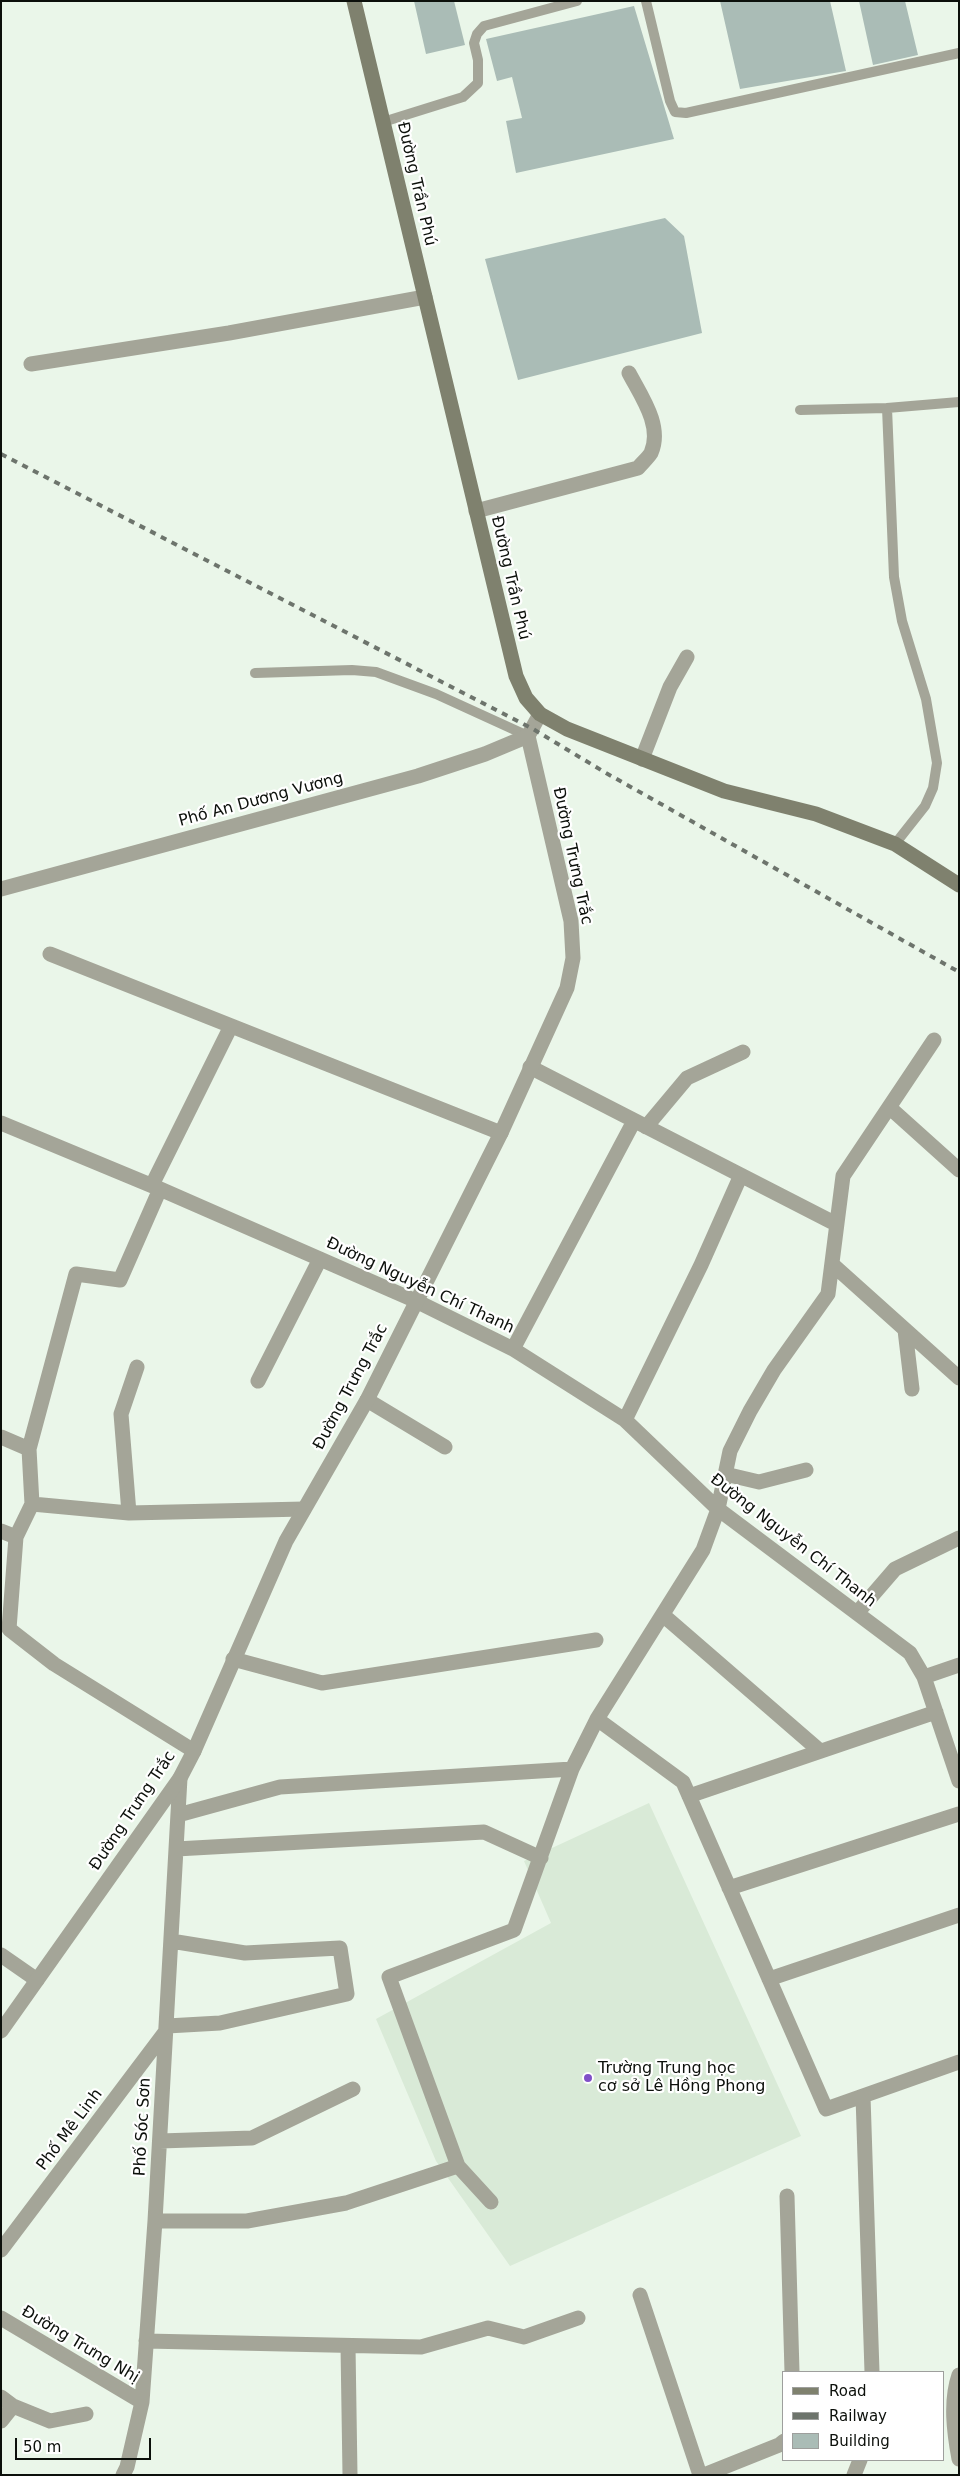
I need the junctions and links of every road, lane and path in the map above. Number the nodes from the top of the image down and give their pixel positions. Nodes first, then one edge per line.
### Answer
1 (354, 1) edge
2 (576, 1) edge
3 (646, 1) edge
4 (959, 54) edge
5 (383, 122) junction
6 (425, 297) junction
7 (30, 364) dead end
8 (629, 373) dead end
9 (959, 402) edge
10 (887, 408) junction
11 (800, 410) dead end
12 (476, 511) junction
13 (687, 657) dead end
14 (255, 673) dead end
15 (540, 714) junction
16 (528, 736) junction
17 (642, 759) junction
18 (895, 844) junction
19 (959, 885) edge
20 (1, 890) edge
21 (50, 954) dead end
22 (231, 1026) junction
23 (934, 1040) dead end
24 (743, 1052) dead end
25 (530, 1067) junction
26 (889, 1107) junction
27 (1, 1123) edge
28 (640, 1124) junction
29 (501, 1133) junction
30 (959, 1170) edge
31 (741, 1175) junction
32 (156, 1187) junction
33 (836, 1224) junction
34 (320, 1259) junction
35 (832, 1264) junction
36 (416, 1301) junction
37 (905, 1330) junction
38 (513, 1349) junction
39 (138, 1367) dead end
40 (957, 1374) edge
41 (258, 1381) dead end
42 (912, 1389) dead end
43 (367, 1400) junction
44 (625, 1420) junction
45 (1, 1438) edge
46 (445, 1447) dead end
47 (29, 1449) junction
48 (806, 1470) dead end
49 (725, 1474) junction
50 (32, 1504) junction
51 (718, 1508) junction
52 (304, 1509) junction
53 (129, 1514) junction
54 (1, 1531) edge
55 (16, 1537) junction
56 (959, 1538) edge
57 (857, 1613) junction
58 (663, 1615) junction
59 (596, 1640) dead end
60 (233, 1659) junction
61 (959, 1665) edge
62 (924, 1677) junction
63 (936, 1712) junction
64 (597, 1719) junction
65 (194, 1751) junction
66 (820, 1752) junction
67 (572, 1769) junction
68 (180, 1778) junction
69 (959, 1781) edge
70 (689, 1796) junction
71 (959, 1814) edge
72 (178, 1815) junction
73 (176, 1849) junction
74 (541, 1858) junction
75 (729, 1888) junction
76 (959, 1915) edge
77 (171, 1941) junction
78 (1, 1955) edge
79 (769, 1979) junction
80 (37, 1980) junction
81 (166, 2028) junction
82 (1, 2031) edge
83 (959, 2062) edge
84 (353, 2089) dead end
85 (863, 2096) junction
86 (160, 2141) junction
87 (458, 2166) junction
88 (787, 2196) dead end
89 (491, 2202) dead end
90 (155, 2221) junction
91 (1, 2250) edge
92 (640, 2295) dead end
93 (1, 2318) edge
94 (578, 2318) dead end
95 (146, 2341) junction
96 (348, 2346) junction
97 (792, 2371) edge
98 (872, 2371) edge
99 (959, 2375) edge
100 (7, 2402) edge
101 (142, 2402) junction
102 (86, 2414) dead end
103 (1, 2421) edge
104 (949, 2431) edge
105 (782, 2443) edge
106 (959, 2459) edge
107 (860, 2461) edge
108 (123, 2475) edge
109 (350, 2475) edge
110 (700, 2475) edge
111 (704, 2475) edge
112 (854, 2475) edge

1 - 5 main road, Đường Trần Phú
2 - 5 lane
3 - 4 lane
5 - 6 main road, Đường Trần Phú
6 - 7 street
6 - 12 main road, Đường Trần Phú
8 - 12 street
9 - 10 lane
10 - 11 lane
10 - 18 lane
12 - 15 main road, Đường Trần Phú
13 - 17 street
14 - 16 lane
15 - 16 street
15 - 17 main road, Đường Trần Phú
16 - 20 street, Phố An Dương Vương
16 - 25 street, Đường Trưng Trắc
17 - 18 main road, Đường Trần Phú
18 - 19 main road, Đường Trần Phú
21 - 22 street
22 - 29 street
22 - 32 street
23 - 26 street
24 - 28 street
25 - 28 street
25 - 29 street, Đường Trưng Trắc
26 - 30 street
26 - 33 street
27 - 32 street, Đường Nguyễn Chí Thanh
28 - 31 street
28 - 38 street
29 - 36 street, Đường Trưng Trắc
31 - 33 street
31 - 44 street
32 - 34 street, Đường Nguyễn Chí Thanh
32 - 47 street
33 - 35 street
34 - 36 street, Đường Nguyễn Chí Thanh
34 - 41 street
35 - 37 street
35 - 49 street
36 - 38 street, Đường Nguyễn Chí Thanh
36 - 43 street, Đường Trưng Trắc
37 - 40 street
37 - 42 street
38 - 44 street, Đường Nguyễn Chí Thanh
39 - 53 street
43 - 46 street
43 - 52 street, Đường Trưng Trắc
44 - 51 street, Đường Nguyễn Chí Thanh
45 - 47 street
47 - 50 street
48 - 49 street
49 - 51 street
50 - 53 street
50 - 55 street
51 - 57 street, Đường Nguyễn Chí Thanh
51 - 58 street
52 - 53 street
52 - 60 street, Đường Trưng Trắc
54 - 55 street
55 - 65 street
56 - 57 street
57 - 62 street, Đường Nguyễn Chí Thanh
58 - 64 street
58 - 66 street
59 - 60 street
60 - 65 street, Đường Trưng Trắc
61 - 62 street
62 - 63 street, Đường Nguyễn Chí Thanh
63 - 66 street
63 - 69 street, Đường Nguyễn Chí Thanh
64 - 67 street
64 - 70 street
65 - 68 street, Đường Trưng Trắc
66 - 70 street
67 - 72 street
67 - 74 street
68 - 72 street, Phố Sóc Sơn
68 - 80 street, Đường Trưng Trắc
70 - 75 street
71 - 75 street
72 - 73 street, Phố Sóc Sơn
73 - 74 street
73 - 77 street, Phố Sóc Sơn
74 - 87 street
75 - 79 street
76 - 79 street
77 - 81 street, Phố Sóc Sơn
77 - 81 street
78 - 80 street
79 - 85 street
80 - 82 street, Đường Trưng Trắc
81 - 86 street, Phố Sóc Sơn
81 - 91 street, Phố Mê Linh
83 - 85 street
84 - 86 street
85 - 98 street
86 - 90 street, Phố Sóc Sơn
87 - 89 street
87 - 90 street
88 - 97 street
90 - 95 street, Phố Sóc Sơn
92 - 110 street
93 - 101 street, Đường Trưng Nhị
94 - 96 street
95 - 96 street
95 - 101 street, Phố Sóc Sơn
96 - 109 street
99 - 104 street
100 - 102 street
100 - 103 street
101 - 108 street, Phố Sóc Sơn
104 - 106 street
105 - 111 street
107 - 112 street

